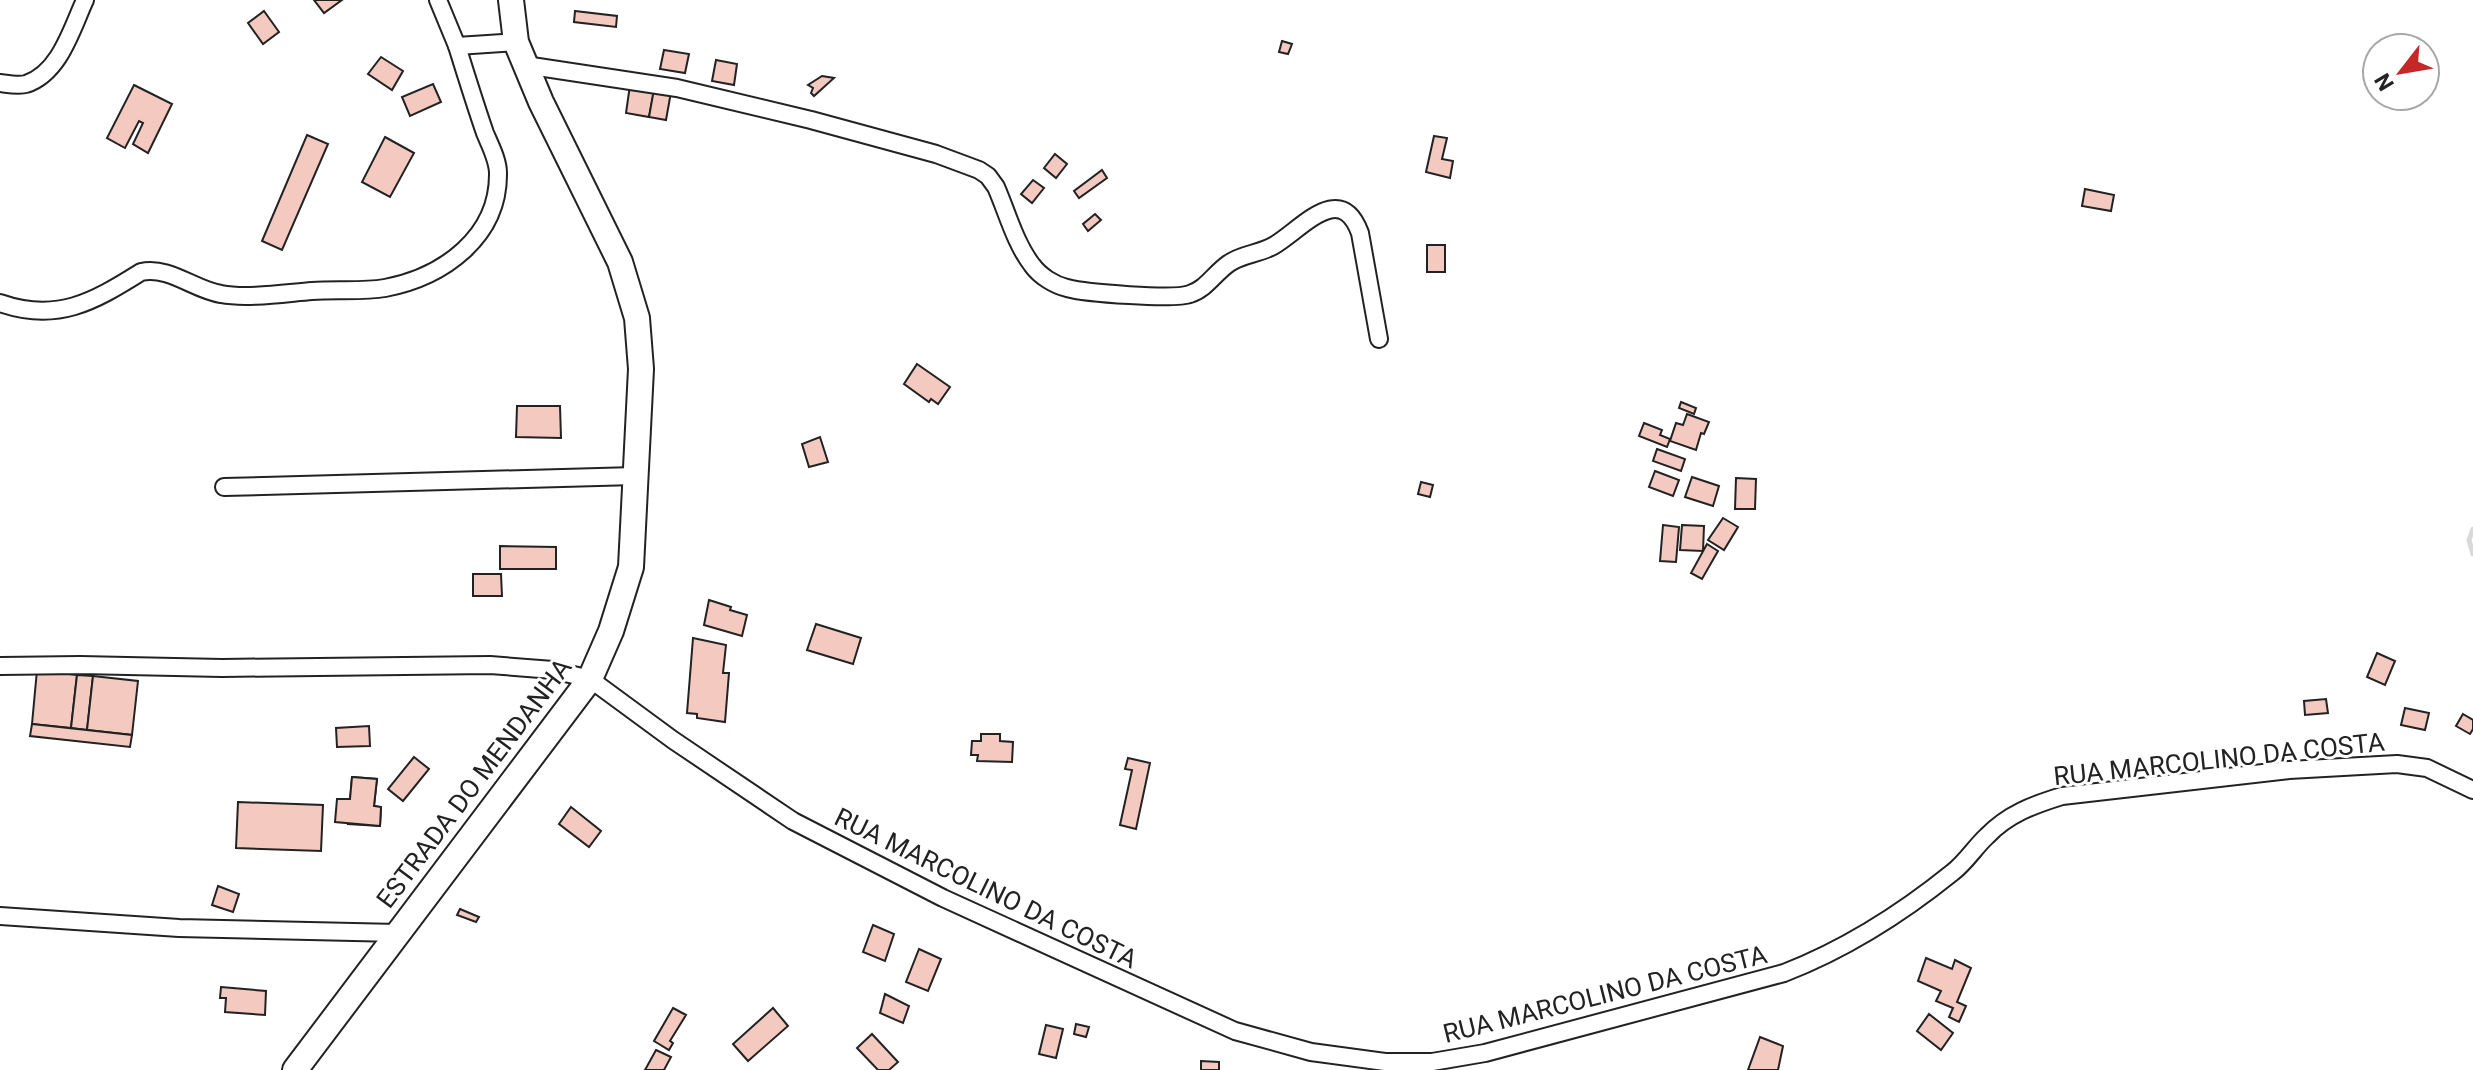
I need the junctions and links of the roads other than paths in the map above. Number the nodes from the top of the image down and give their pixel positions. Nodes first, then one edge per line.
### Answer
1 (85, 0) edge
2 (438, 0) edge
3 (511, 0) edge
4 (516, 42) junction
5 (457, 46) junction
6 (525, 65) junction
7 (0, 83) edge
8 (0, 303) edge
9 (1379, 339) dead end
10 (635, 476) junction
11 (224, 487) dead end
12 (0, 666) edge
13 (590, 679) junction
14 (2473, 790) edge
15 (0, 916) edge
16 (398, 933) junction
17 (295, 1070) edge

1 - 7 street
2 - 5 street
3 - 4 main road, ESTRADA DO MENDANHA
4 - 5 street
4 - 6 main road, ESTRADA DO MENDANHA
5 - 8 street
6 - 9 street
6 - 10 main road, ESTRADA DO MENDANHA
10 - 11 street
10 - 13 main road, ESTRADA DO MENDANHA
12 - 13 street
13 - 14 street, RUA MARCOLINO DA COSTA
13 - 16 main road, ESTRADA DO MENDANHA
15 - 16 street
16 - 17 main road, ESTRADA DO MENDANHA

